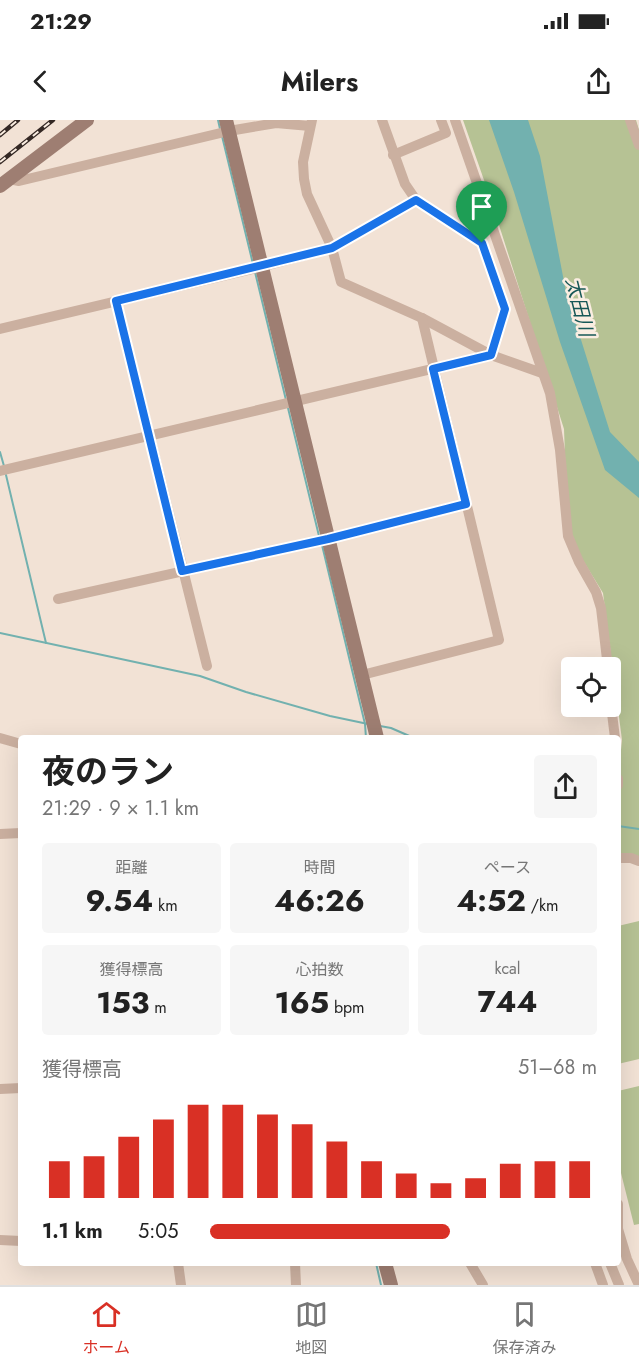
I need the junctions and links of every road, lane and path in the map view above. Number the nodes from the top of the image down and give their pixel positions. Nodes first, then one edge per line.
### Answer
1 (87, 120) edge
2 (382, 120) edge
3 (441, 120) edge
4 (455, 120) edge
5 (630, 120) edge
6 (276, 121) edge
7 (311, 123) edge
8 (228, 126) edge
9 (639, 145) edge
10 (393, 154) junction
11 (4, 182) edge
12 (416, 200) junction
13 (332, 248) junction
14 (261, 267) junction
15 (116, 301) junction
16 (422, 318) junction
17 (0, 329) edge
18 (491, 355) junction
19 (433, 369) junction
20 (542, 373) junction
21 (294, 401) junction
22 (150, 437) junction
23 (0, 471) edge
24 (466, 504) junction
25 (328, 539) junction
26 (182, 571) junction
27 (58, 599) dead end
28 (607, 657) edge
29 (207, 666) dead end
30 (362, 675) junction
31 (612, 717) edge
32 (376, 735) edge
33 (615, 735) edge
34 (0, 738) edge
35 (18, 743) edge
36 (18, 833) edge
37 (0, 834) edge
38 (621, 858) edge
39 (639, 861) edge
40 (18, 1088) edge
41 (0, 1089) edge
42 (621, 1238) edge
43 (0, 1240) edge
44 (18, 1241) edge
45 (178, 1266) edge
46 (295, 1266) edge
47 (386, 1266) edge
48 (472, 1266) edge
49 (596, 1266) edge
50 (611, 1266) edge
51 (181, 1285) edge
52 (296, 1285) edge
53 (391, 1285) edge
54 (483, 1285) edge
55 (603, 1285) edge
56 (619, 1285) edge
57 (639, 1285) edge

1 - 11 street
2 - 10 street
3 - 10 street
4 - 20 street
5 - 9 street
6 - 7 street
6 - 8 street
7 - 13 street
8 - 11 street
8 - 14 street
10 - 12 street
12 - 13 street
12 - 18 street
13 - 14 street
13 - 16 street
14 - 15 street
14 - 21 street
15 - 17 street
15 - 22 street
16 - 18 street
16 - 19 street
18 - 19 street
18 - 20 street
19 - 21 street
19 - 24 street
20 - 28 street
21 - 22 street
21 - 25 street
22 - 23 street
22 - 26 street
24 - 25 street
24 - 30 street
25 - 26 street
25 - 30 street
26 - 27 street
26 - 29 street
30 - 32 street
31 - 33 street
34 - 35 street
36 - 37 street
38 - 39 street
40 - 41 street
42 - 57 street
43 - 44 street
45 - 51 street
46 - 52 street
47 - 53 street
48 - 54 street
49 - 55 street
50 - 56 street

